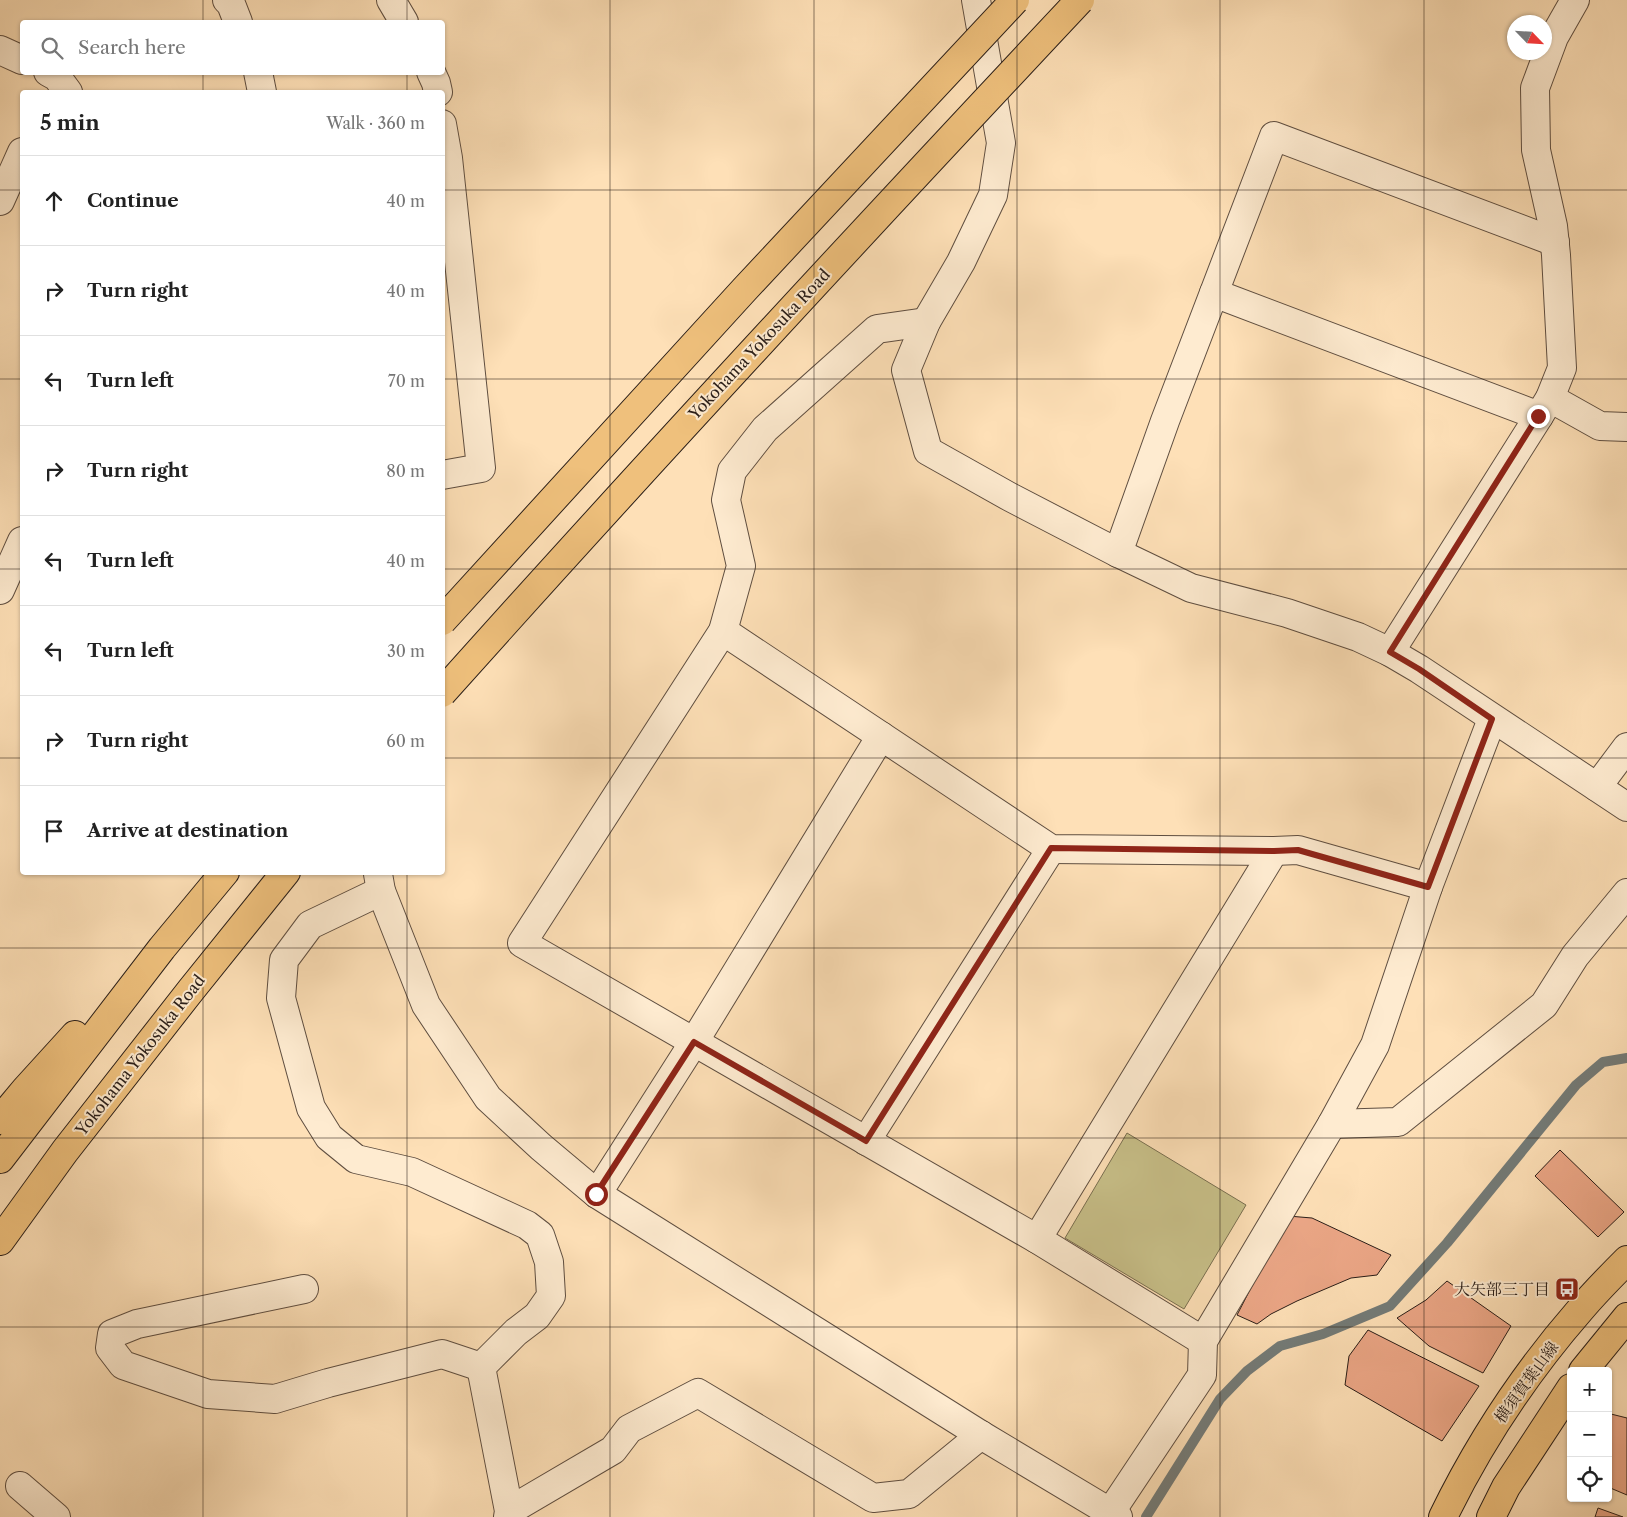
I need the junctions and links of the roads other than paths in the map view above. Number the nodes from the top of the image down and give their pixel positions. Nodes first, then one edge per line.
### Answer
1 (227, 0) edge
2 (390, 0) edge
3 (976, 0) edge
4 (1014, 0) edge
5 (1080, 0) edge
6 (1575, 0) edge
7 (237, 20) edge
8 (403, 20) edge
9 (0, 50) edge
10 (20, 59) edge
11 (259, 75) edge
12 (432, 75) edge
13 (262, 90) edge
14 (438, 90) edge
15 (20, 156) edge
16 (445, 159) edge
17 (0, 201) edge
18 (1555, 242) junction
19 (1214, 293) junction
20 (926, 322) junction
21 (1544, 407) junction
22 (1627, 427) edge
23 (445, 474) edge
24 (20, 545) edge
25 (1118, 553) junction
26 (0, 590) edge
27 (445, 618) edge
28 (723, 630) junction
29 (1390, 652) junction
30 (445, 690) edge
31 (1492, 719) junction
32 (881, 736) junction
33 (1627, 747) edge
34 (1597, 787) junction
35 (1627, 808) edge
36 (1051, 848) junction
37 (1274, 851) junction
38 (223, 875) edge
39 (284, 875) edge
40 (379, 882) edge
41 (1428, 887) junction
42 (1627, 893) edge
43 (162, 948) junction
44 (694, 1042) junction
45 (0, 1120) edge
46 (1332, 1124) junction
47 (866, 1141) junction
48 (0, 1159) edge
49 (596, 1194) junction
50 (1037, 1239) junction
51 (0, 1241) edge
52 (1627, 1260) edge
53 (304, 1289) dead end
54 (1627, 1317) edge
55 (1203, 1341) junction
56 (1585, 1367) edge
57 (481, 1368) junction
58 (1567, 1394) edge
59 (980, 1435) junction
60 (20, 1486) dead end
61 (508, 1514) edge
62 (1114, 1515) edge
63 (56, 1517) edge
64 (1443, 1517) edge
65 (1491, 1517) edge

1 - 7 street
2 - 8 street
3 - 20 street
4 - 27 main road, bridge
5 - 30 main road, Yokohama Yokosuka Road, bridge
6 - 18 street
9 - 10 street
11 - 13 street
12 - 14 street
15 - 17 street
16 - 23 street
18 - 19 street
18 - 21 street
19 - 21 street
19 - 25 street
20 - 25 street
20 - 28 street
21 - 22 street
21 - 29 street
24 - 26 street
25 - 29 street
28 - 32 street
28 - 44 street
29 - 31 street
31 - 34 street
31 - 41 street
32 - 36 street
32 - 44 street
33 - 34 street
34 - 35 street
36 - 37 street
36 - 47 street
37 - 41 street
37 - 50 street
38 - 43 main road
39 - 51 main road, Yokohama Yokosuka Road
40 - 49 street
40 - 57 street
41 - 46 street
42 - 46 street
43 - 45 main road
43 - 48 main road
44 - 47 street
44 - 49 street
46 - 55 street
47 - 50 street
49 - 59 street
50 - 55 street
52 - 64 main road, 横須賀葉山線
53 - 57 street
54 - 56 main road
55 - 62 street
57 - 61 street
58 - 65 main road
59 - 61 street
59 - 62 street
60 - 63 street

